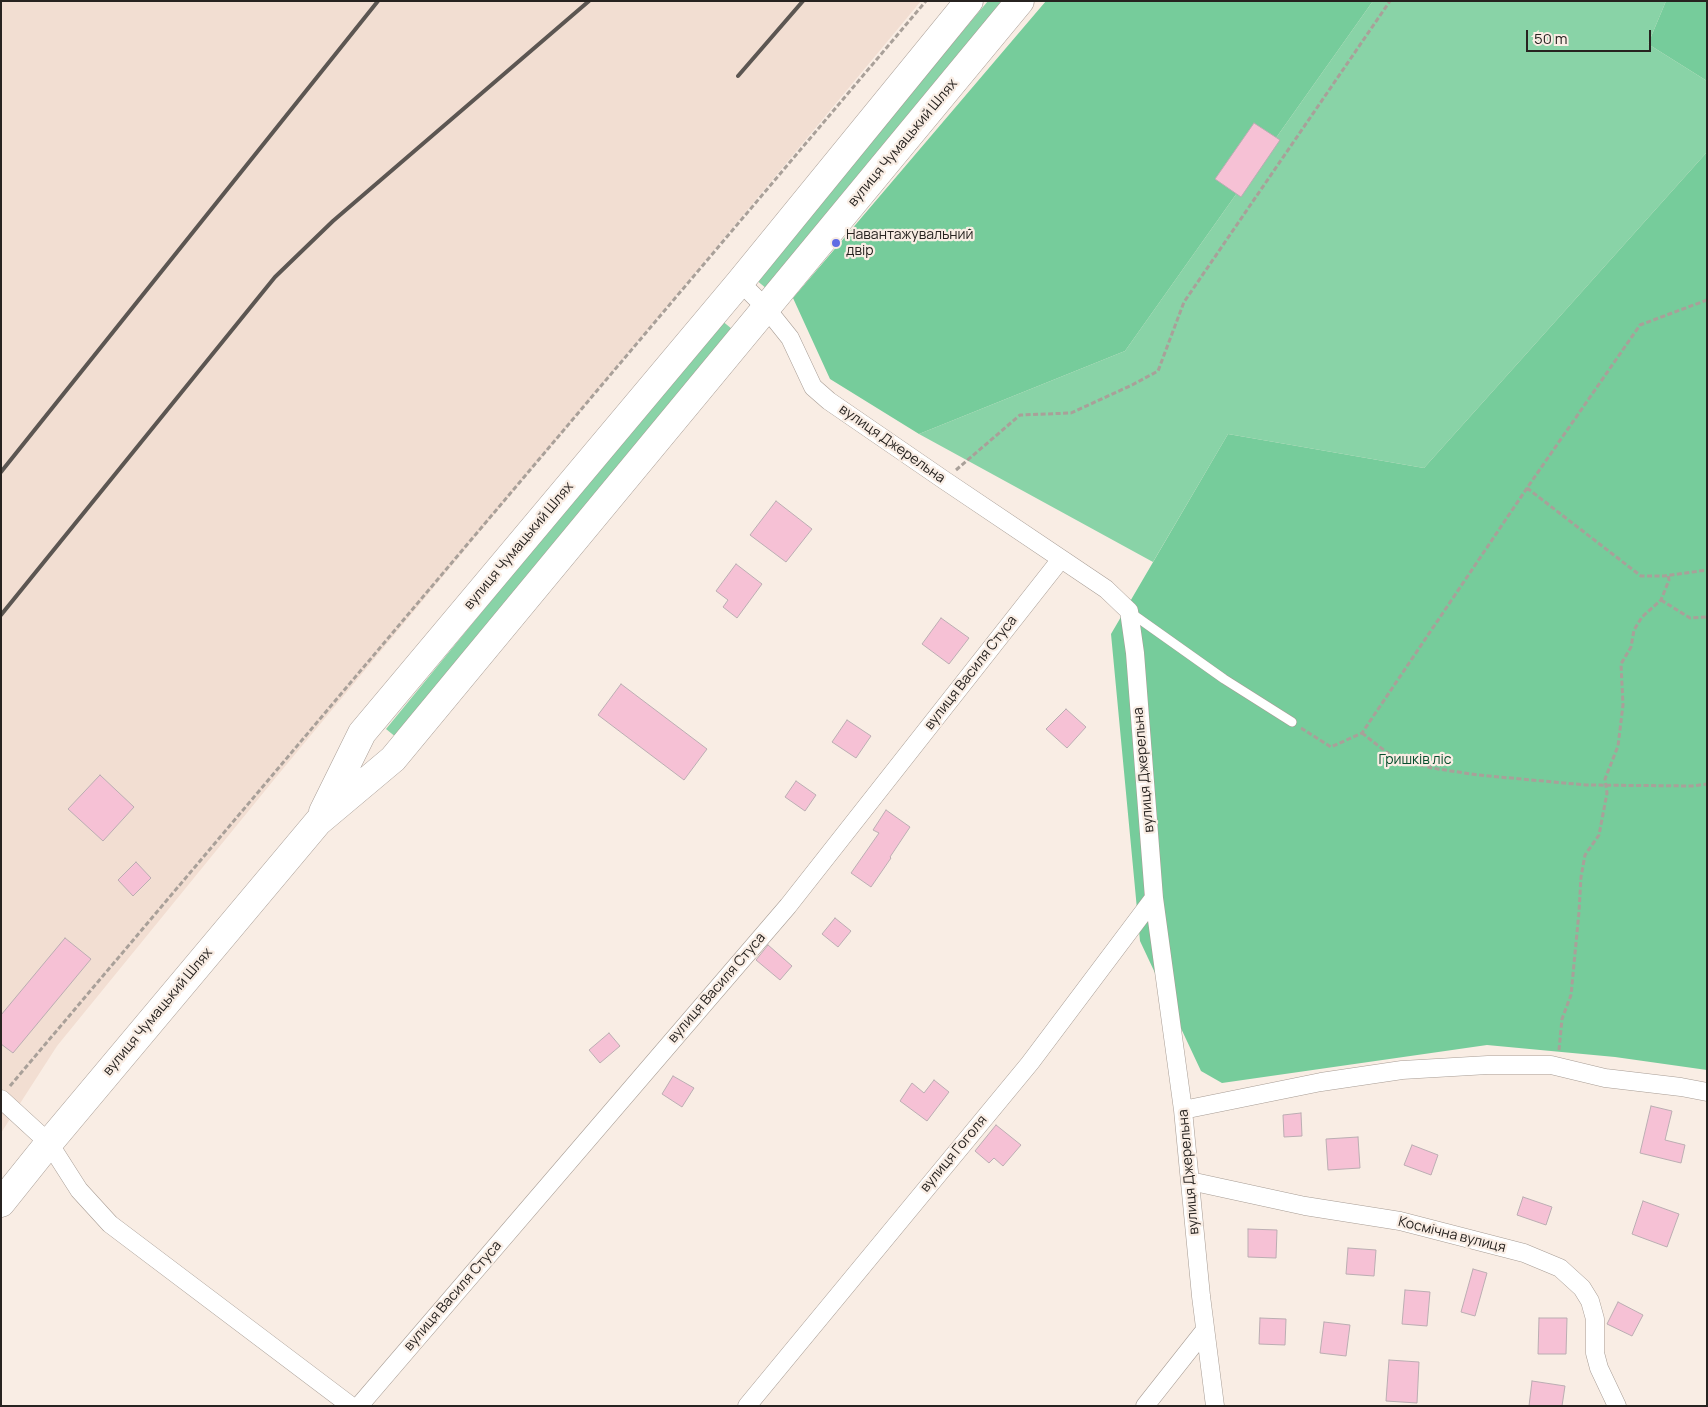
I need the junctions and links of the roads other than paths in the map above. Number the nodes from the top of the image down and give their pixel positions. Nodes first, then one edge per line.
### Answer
1 (969, 1) edge
2 (1020, 1) edge
3 (740, 282) junction
4 (766, 308) junction
5 (1060, 558) junction
6 (1129, 611) junction
7 (1292, 722) road end
8 (318, 822) junction
9 (1154, 898) junction
10 (1707, 1092) edge
11 (4, 1094) edge
12 (1183, 1110) junction
13 (49, 1143) junction
14 (1190, 1181) junction
15 (1, 1203) edge
16 (1205, 1330) junction
17 (351, 1406) edge
18 (359, 1406) edge
19 (747, 1406) edge
20 (1145, 1406) edge
21 (1215, 1406) edge
22 (1618, 1406) edge

1 - 3 main road, вулиця Чумацький Шлях
2 - 4 main road, вулиця Чумацький Шлях
3 - 4 street
3 - 8 main road, вулиця Чумацький Шлях
4 - 5 street, вулиця Джерельна
4 - 8 main road, вулиця Чумацький Шлях
5 - 6 street, вулиця Джерельна
5 - 18 street, вулиця Василя Стуса
6 - 7 lane
6 - 9 street, вулиця Джерельна
8 - 13 main road, вулиця Чумацький Шлях
9 - 12 street, вулиця Джерельна
9 - 19 street, вулиця Гоголя
10 - 12 street
11 - 13 street
12 - 14 street, вулиця Джерельна
13 - 15 main road, вулиця Чумацький Шлях
13 - 17 street
14 - 16 street, вулиця Джерельна
14 - 22 street, Космічна вулиця
16 - 20 street
16 - 21 street, вулиця Джерельна

